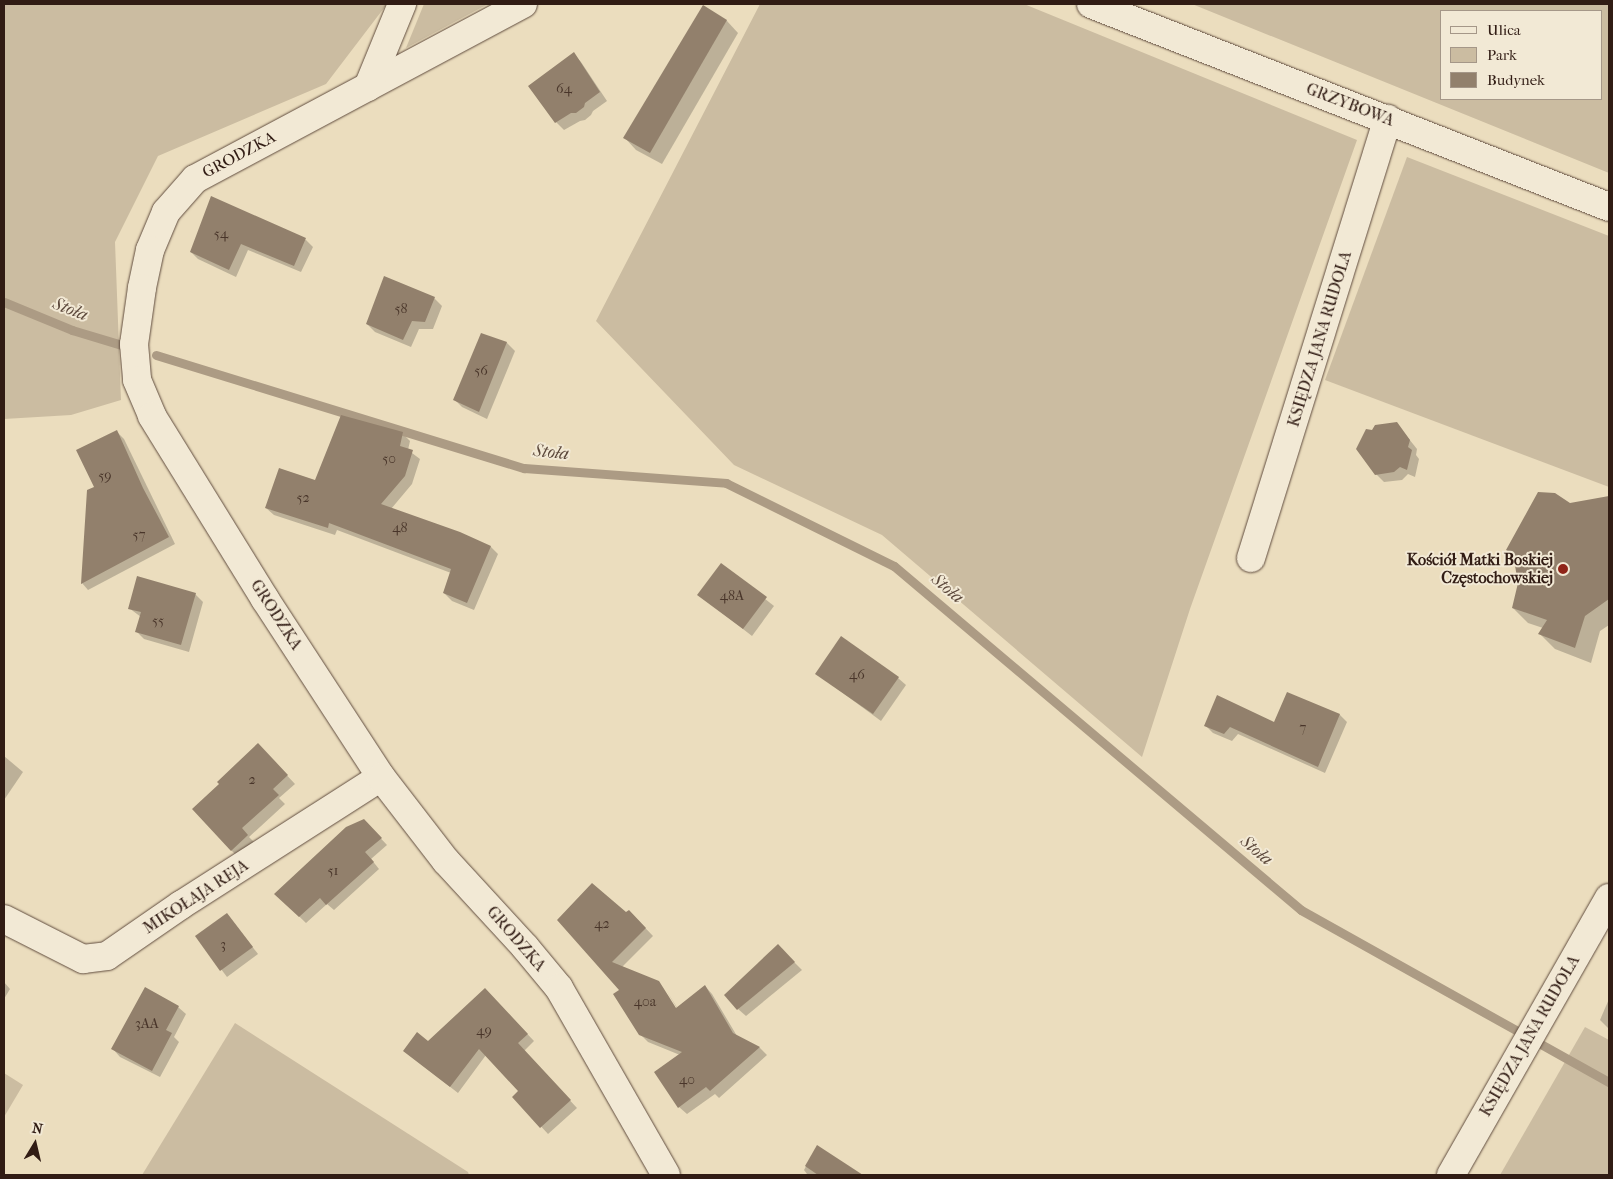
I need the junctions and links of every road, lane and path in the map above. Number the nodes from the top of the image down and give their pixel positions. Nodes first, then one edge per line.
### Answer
1 (402, 4) edge
2 (523, 4) edge
3 (1091, 4) edge
4 (368, 87) junction
5 (1388, 119) junction
6 (1609, 207) edge
7 (1251, 558) dead end
8 (381, 777) junction
9 (1609, 898) edge
10 (4, 919) edge
11 (666, 1175) edge
12 (1451, 1175) edge

1 - 4 street
2 - 4 street, GRODZKA
3 - 5 street, GRZYBOWA
4 - 8 street, GRODZKA
5 - 6 street, GRZYBOWA
5 - 7 street, KSIĘDZA JANA RUDOLA
8 - 10 street, MIKOŁAJA REJA
8 - 11 street, GRODZKA
9 - 12 street, KSIĘDZA JANA RUDOLA

